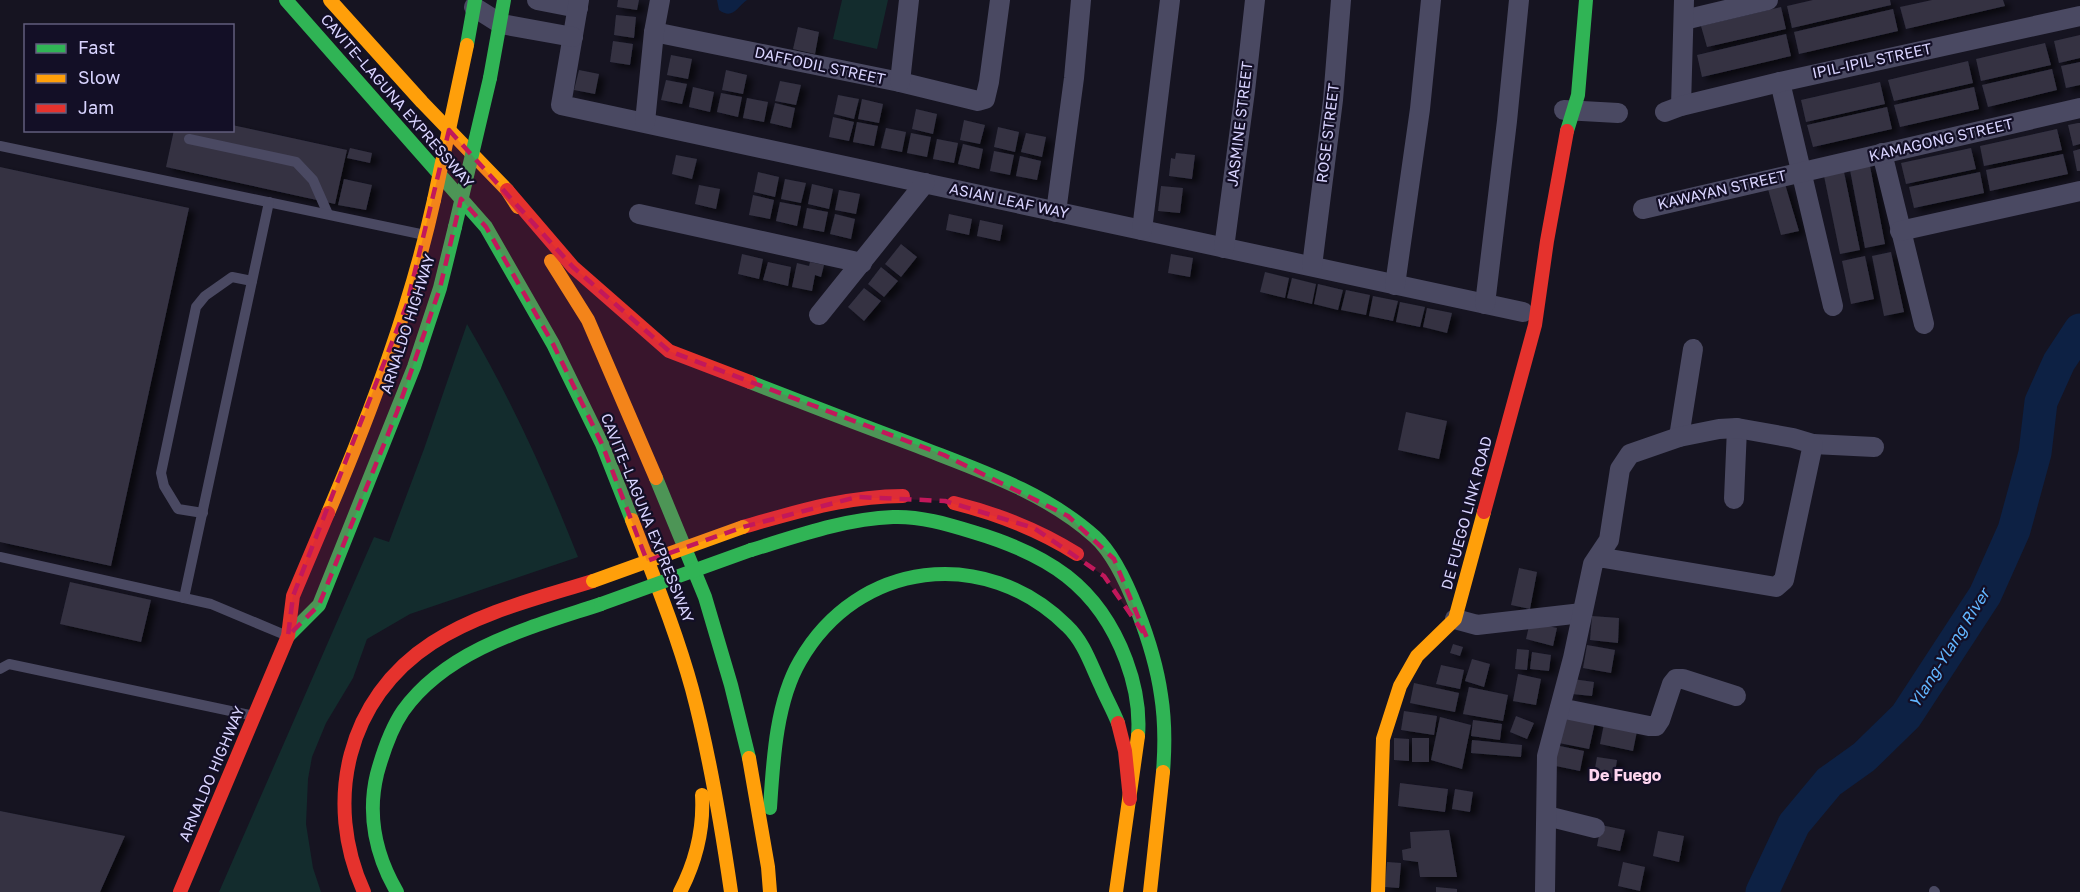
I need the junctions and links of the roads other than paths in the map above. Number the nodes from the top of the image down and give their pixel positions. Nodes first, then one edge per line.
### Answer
1 (286, 0) edge
2 (330, 0) edge
3 (493, 0) edge
4 (504, 0) edge
5 (537, 0) edge
6 (660, 0) edge
7 (909, 0) edge
8 (1000, 0) edge
9 (1081, 0) edge
10 (1170, 0) edge
11 (1255, 0) edge
12 (1341, 0) edge
13 (1431, 0) edge
14 (1519, 0) edge
15 (1574, 0) edge
16 (1586, 0) edge
17 (1768, 0) edge
18 (475, 3) edge
19 (578, 4) edge
20 (1684, 10) edge
21 (2080, 16) edge
22 (501, 24) junction
23 (654, 32) junction
24 (573, 37) junction
25 (900, 82) junction
26 (1780, 82) junction
27 (2080, 108) edge
28 (1618, 113) dead end
29 (1569, 116) junction
30 (645, 122) junction
31 (189, 139) dead end
32 (0, 146) edge
33 (1882, 153) junction
34 (1801, 172) junction
35 (925, 183) junction
36 (507, 190) junction
37 (2080, 191) edge
38 (269, 202) junction
39 (1643, 209) dead end
40 (1056, 212) junction
41 (328, 214) junction
42 (639, 214) dead end
43 (1142, 230) junction
44 (1900, 231) junction
45 (427, 236) junction
46 (1224, 248) junction
47 (862, 263) junction
48 (1312, 266) junction
49 (252, 281) junction
50 (1395, 285) junction
51 (1485, 304) junction
52 (1833, 306) dead end
53 (1523, 312) dead end
54 (819, 315) dead end
55 (1924, 324) dead end
56 (1693, 349) dead end
57 (1737, 428) junction
58 (1679, 437) junction
59 (1813, 444) junction
60 (1874, 447) dead end
61 (918, 497) dead end
62 (1734, 499) dead end
63 (936, 500) dead end
64 (202, 513) junction
65 (0, 557) edge
66 (1598, 557) junction
67 (1086, 560) dead end
68 (1109, 582) dead end
69 (184, 598) junction
70 (1582, 614) junction
71 (1455, 619) junction
72 (288, 636) junction
73 (1147, 638) junction
74 (0, 669) edge
75 (692, 689) junction
76 (1736, 696) dead end
77 (1560, 708) junction
78 (254, 716) junction
79 (1130, 799) junction
80 (1546, 816) junction
81 (1595, 828) dead end
82 (768, 867) junction
83 (180, 892) edge
84 (364, 892) edge
85 (396, 892) edge
86 (680, 892) edge
87 (731, 892) edge
88 (770, 892) edge
89 (1116, 892) edge
90 (1150, 892) edge
91 (1378, 892) edge
92 (1545, 892) edge

1 - 75 main road, CAVITE–LAGUNA EXPRESSWAY
2 - 36 main road, CAVITE–LAGUNA EXPRESSWAY
3 - 18 street
4 - 22 main road, ARNALDO HIGHWAY
5 - 19 street, ASIAN LEAF WAY
6 - 23 street
7 - 25 street
8 - 25 street, DAFFODIL STREET
9 - 40 street
10 - 43 street
11 - 46 street, JASMINE STREET
12 - 48 street, ROSE STREET
13 - 50 street
14 - 51 street
15 - 29 main road, DE FUEGO LINK ROAD
16 - 29 main road, DE FUEGO LINK ROAD
17 - 20 street
18 - 22 street
18 - 45 main road, ARNALDO HIGHWAY, bridge
19 - 24 street, ASIAN LEAF WAY
20 - 26 street, IPIL-IPIL STREET
21 - 26 street, IPIL-IPIL STREET
22 - 24 street
22 - 72 main road, ARNALDO HIGHWAY, bridge
23 - 25 street, DAFFODIL STREET
23 - 30 street
24 - 30 street, ASIAN LEAF WAY
26 - 34 street
27 - 33 street, KAMAGONG STREET
28 - 29 street
29 - 71 main road, DE FUEGO LINK ROAD
30 - 35 street, ASIAN LEAF WAY
31 - 41 lane
32 - 38 lane
33 - 34 street, KAMAGONG STREET
33 - 44 street
34 - 39 street, KAWAYAN STREET
34 - 52 street
35 - 40 street, ASIAN LEAF WAY
35 - 47 street
36 - 73 main road
36 - 82 main road, CAVITE–LAGUNA EXPRESSWAY
37 - 44 street
38 - 41 lane
38 - 49 lane
40 - 43 street, ASIAN LEAF WAY
41 - 45 lane
42 - 47 street
43 - 46 street, ASIAN LEAF WAY
44 - 55 street
45 - 72 main road, ARNALDO HIGHWAY
46 - 48 street, ASIAN LEAF WAY
47 - 54 street
48 - 50 street, ASIAN LEAF WAY
49 - 64 lane
49 - 64 lane
50 - 51 street, ASIAN LEAF WAY
51 - 53 street, ASIAN LEAF WAY
56 - 58 street
57 - 58 street
57 - 59 street
57 - 62 street
58 - 66 street
59 - 60 street
59 - 66 street
61 - 84 main road, bridge
63 - 67 main road
64 - 69 lane
65 - 69 lane
66 - 70 street
68 - 73 main road
69 - 72 lane
70 - 71 street
70 - 77 street
71 - 91 main road
72 - 78 main road, ARNALDO HIGHWAY
73 - 90 main road
74 - 78 lane
75 - 86 main road
75 - 87 main road, CAVITE–LAGUNA EXPRESSWAY
76 - 77 street
77 - 80 street
78 - 83 main road, ARNALDO HIGHWAY
79 - 82 main road
79 - 85 main road, bridge
79 - 89 main road
80 - 81 street
80 - 92 street
82 - 88 main road, CAVITE–LAGUNA EXPRESSWAY

